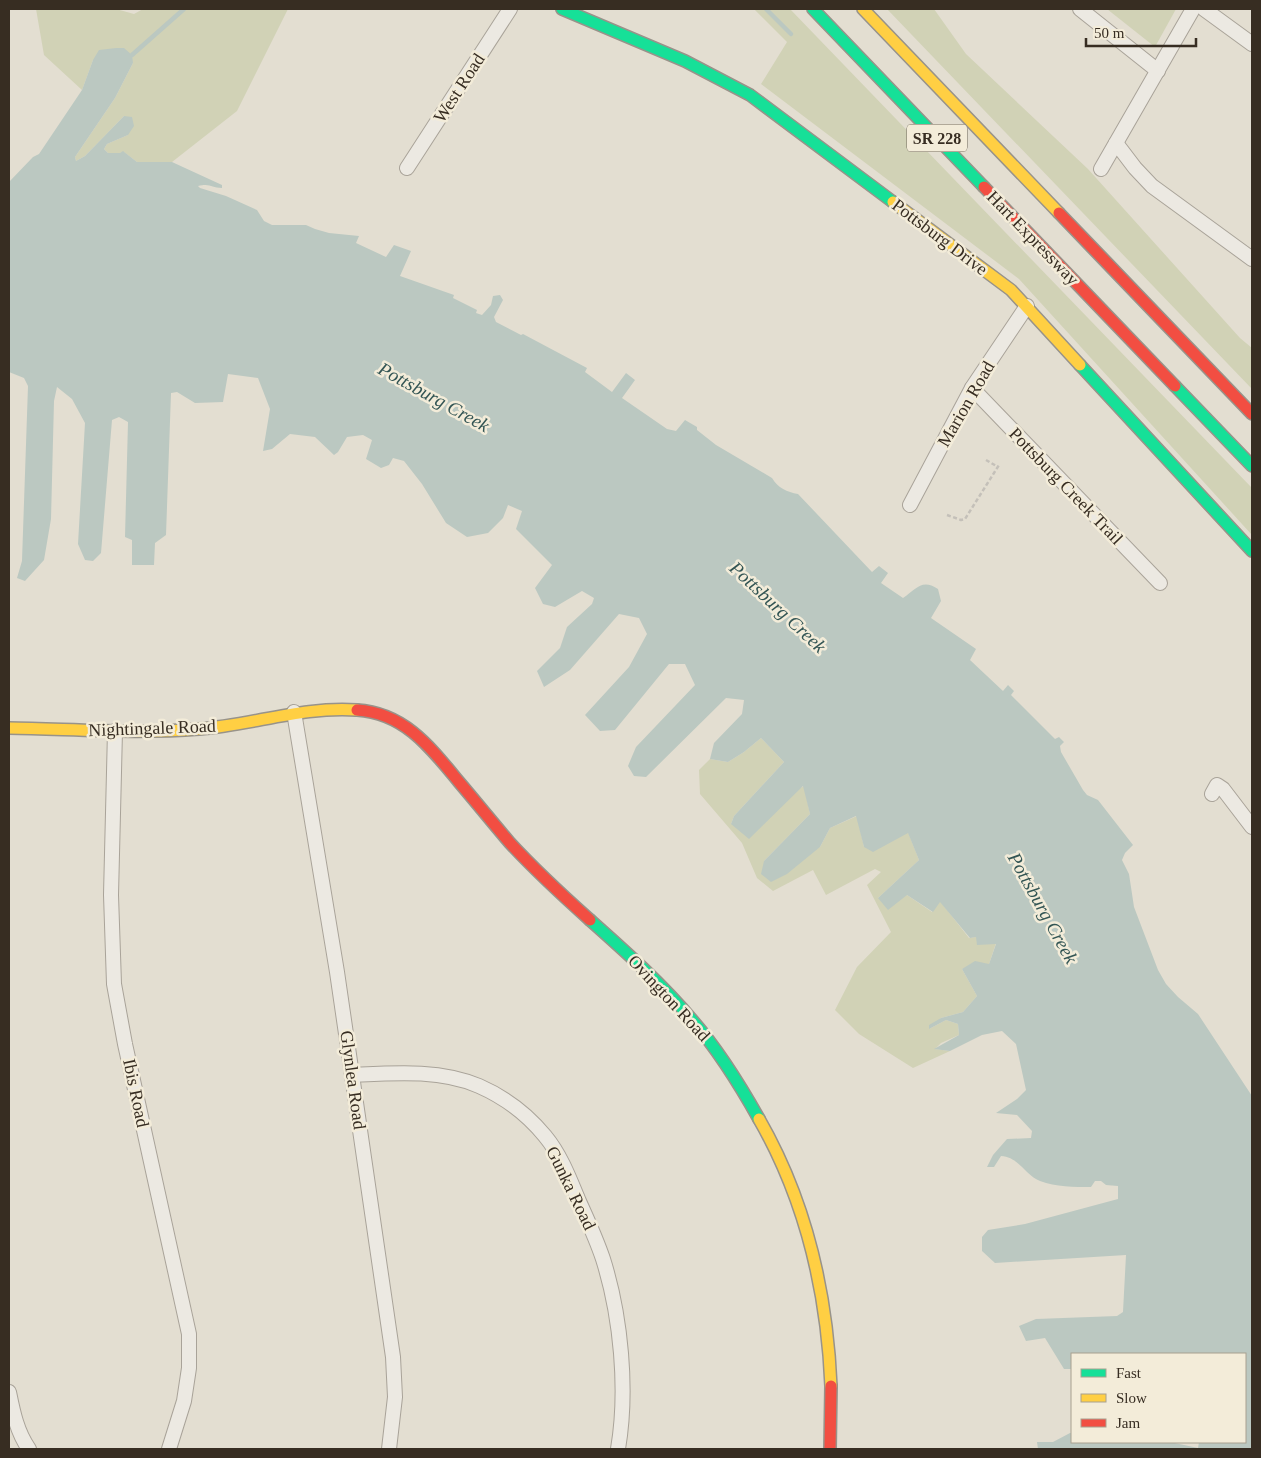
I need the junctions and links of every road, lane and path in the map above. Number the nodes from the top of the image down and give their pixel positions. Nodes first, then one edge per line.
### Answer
1 (510, 9) edge
2 (562, 9) edge
3 (813, 9) edge
4 (863, 9) edge
5 (1080, 9) edge
6 (1193, 9) edge
7 (1204, 9) edge
8 (1252, 44) edge
9 (1158, 72) junction
10 (1116, 143) junction
11 (407, 168) dead end
12 (1101, 169) dead end
13 (1252, 259) edge
14 (1027, 306) junction
15 (972, 388) junction
16 (1252, 414) edge
17 (986, 460) dead end
18 (1252, 466) edge
19 (910, 505) dead end
20 (947, 514) dead end
21 (1252, 550) edge
22 (1160, 583) dead end
23 (294, 712) junction
24 (9, 728) edge
25 (115, 731) junction
26 (1212, 794) dead end
27 (1252, 827) edge
28 (352, 1075) junction
29 (9, 1392) edge
30 (29, 1449) edge
31 (168, 1449) edge
32 (389, 1449) edge
33 (618, 1449) edge
34 (830, 1449) edge

1 - 11 street, West Road
2 - 14 main road, Pottsburg Drive
3 - 18 main road, Hart Expressway / SR 228
4 - 16 main road, Hart Expressway / SR 228
5 - 9 street
6 - 9 street
7 - 8 street
9 - 10 street
10 - 12 street
10 - 13 street
14 - 15 street, Marion Road
14 - 21 main road, Pottsburg Drive
15 - 19 street, Marion Road
15 - 22 street, Pottsburg Creek Trail
17 - 20 path
23 - 25 main road, Nightingale Road
23 - 28 street, Glynlea Road
23 - 34 main road, Ovington Road
24 - 25 main road, Nightingale Road
25 - 31 street, Ibis Road
26 - 27 street
28 - 32 street, Glynlea Road
28 - 33 street, Gunka Road
29 - 30 street

